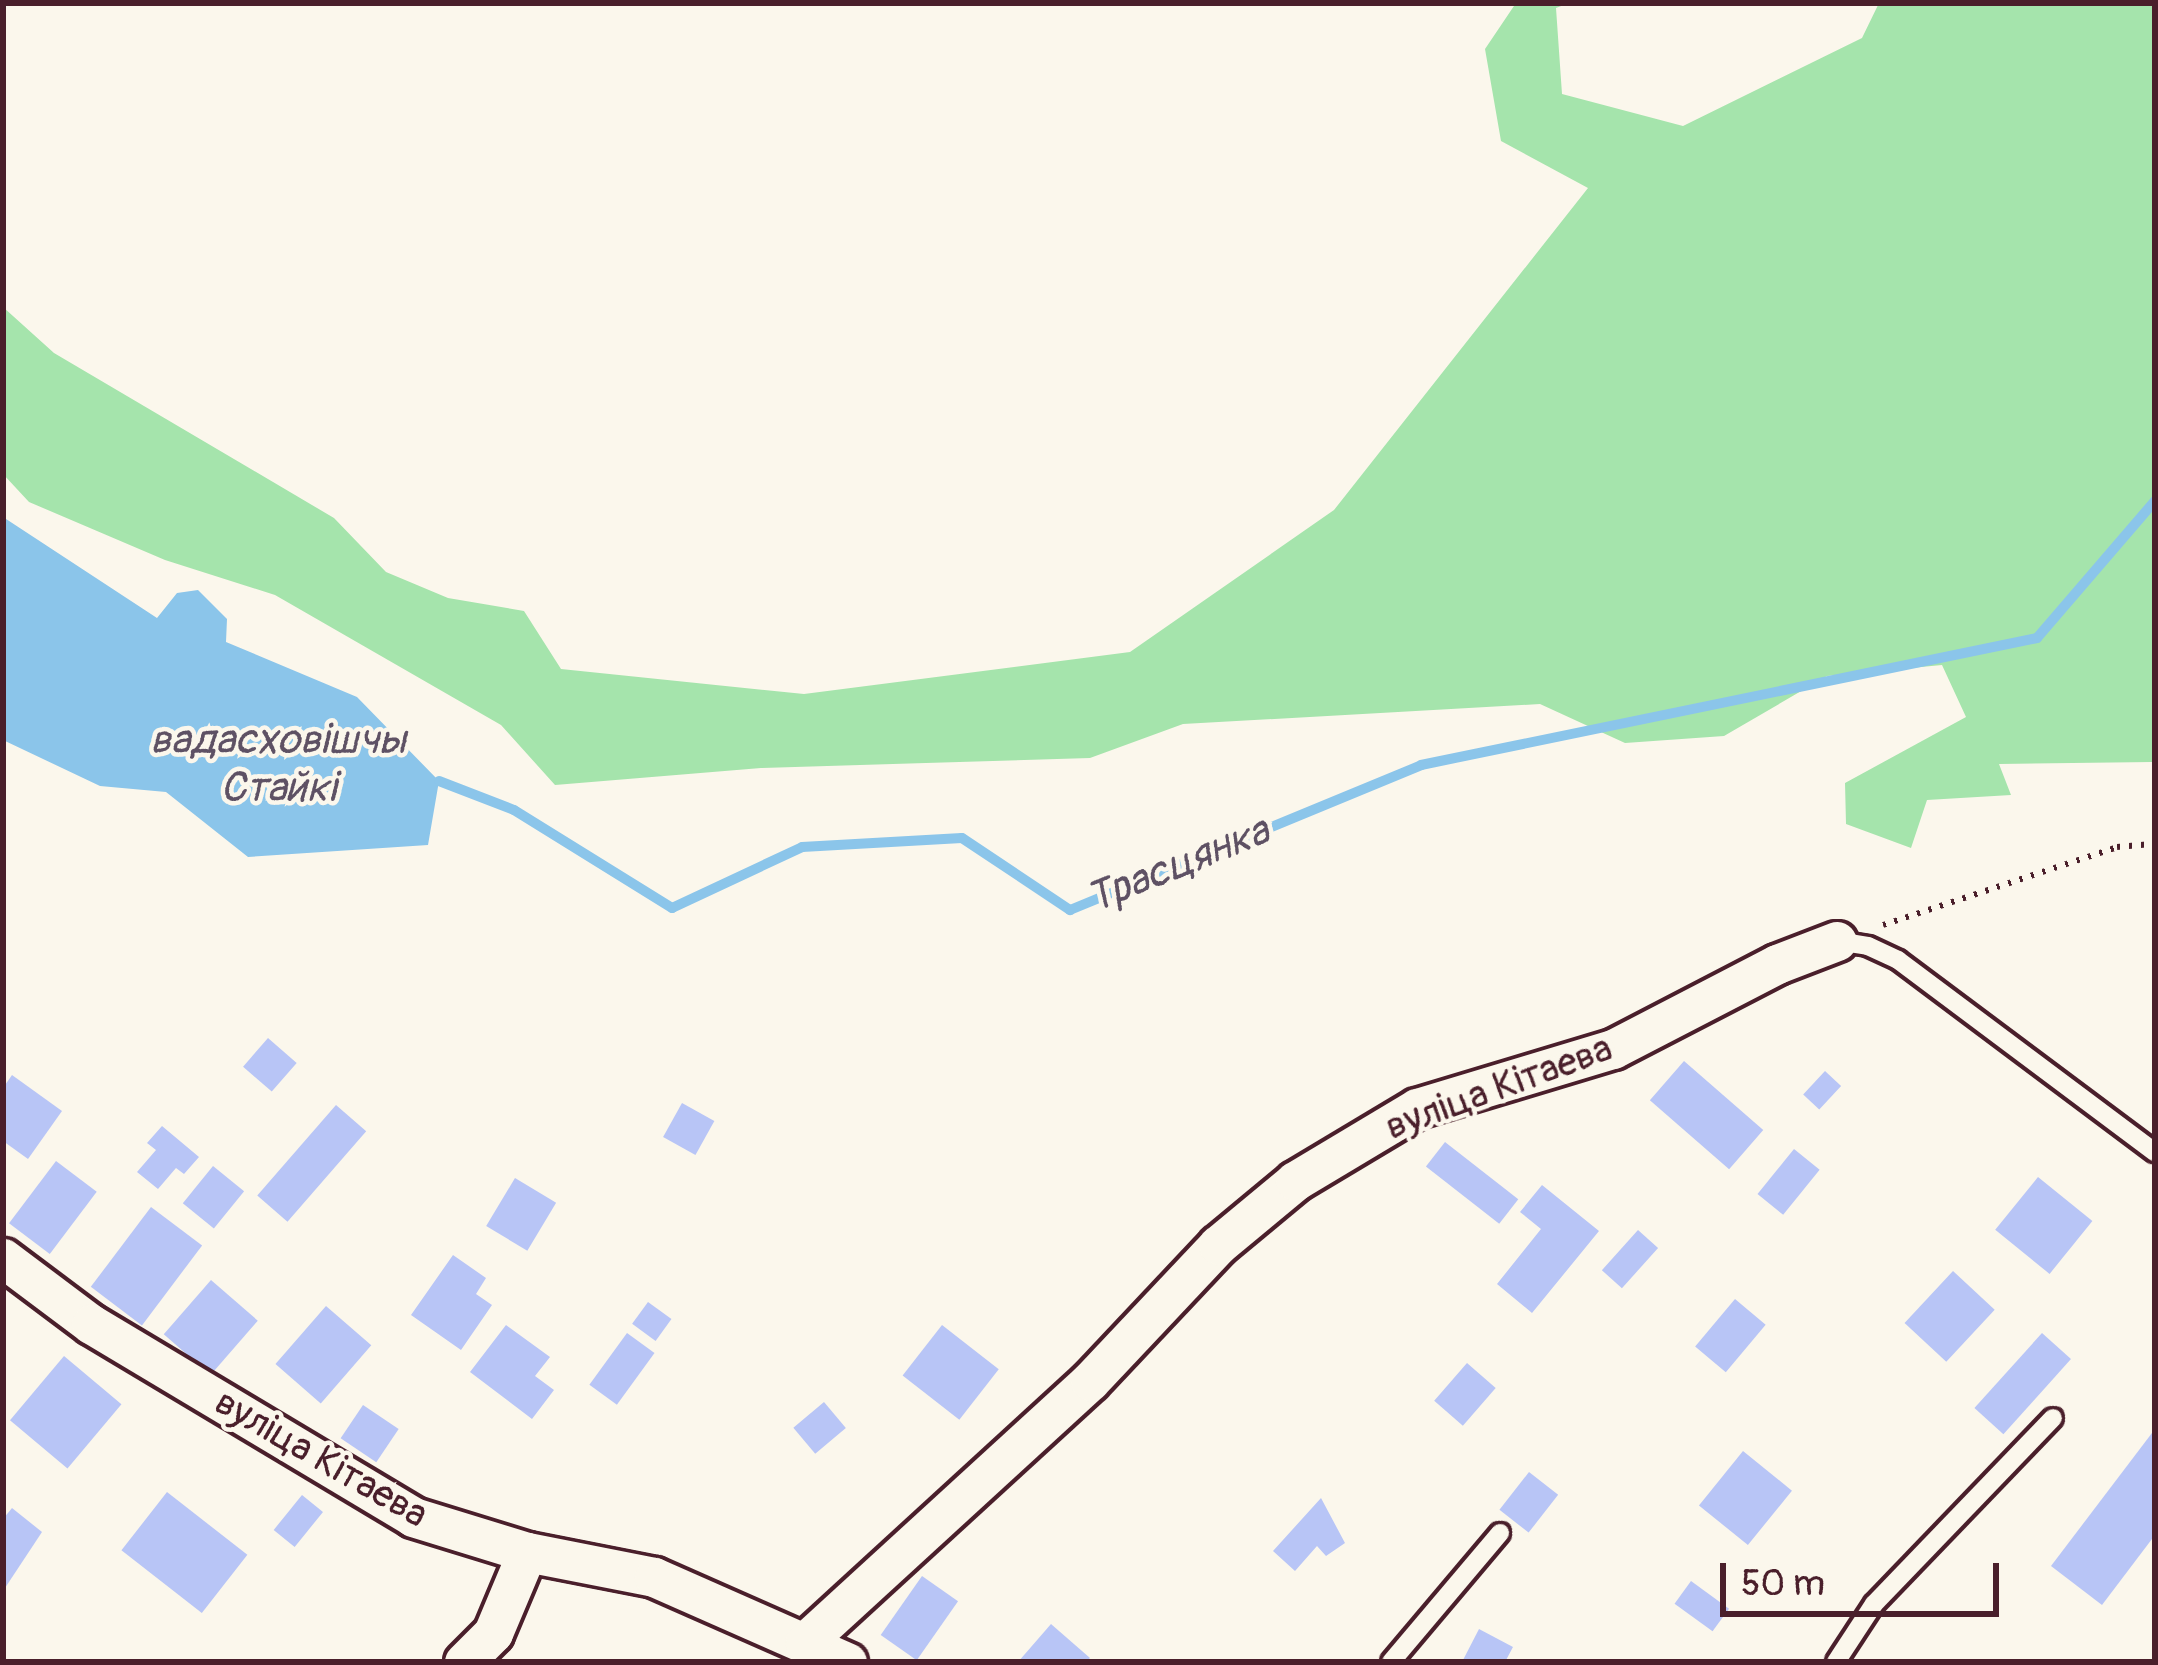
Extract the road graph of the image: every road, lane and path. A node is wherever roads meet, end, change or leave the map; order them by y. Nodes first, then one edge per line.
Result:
1 (2155, 844) edge
2 (1837, 941) junction
3 (2155, 1152) edge
4 (3, 1258) edge
5 (2053, 1418) dead end
6 (1500, 1533) dead end
7 (526, 1552) junction
8 (805, 1642) junction
9 (464, 1662) edge
10 (847, 1662) edge
11 (1391, 1662) edge
12 (1836, 1662) edge

1 - 2 path
2 - 3 lane
2 - 8 street, вуліца Кітаева
4 - 7 street, вуліца Кітаева
5 - 12 lane
6 - 11 lane
7 - 8 street, вуліца Кітаева
7 - 9 street
8 - 10 street, вуліца Кітаева

